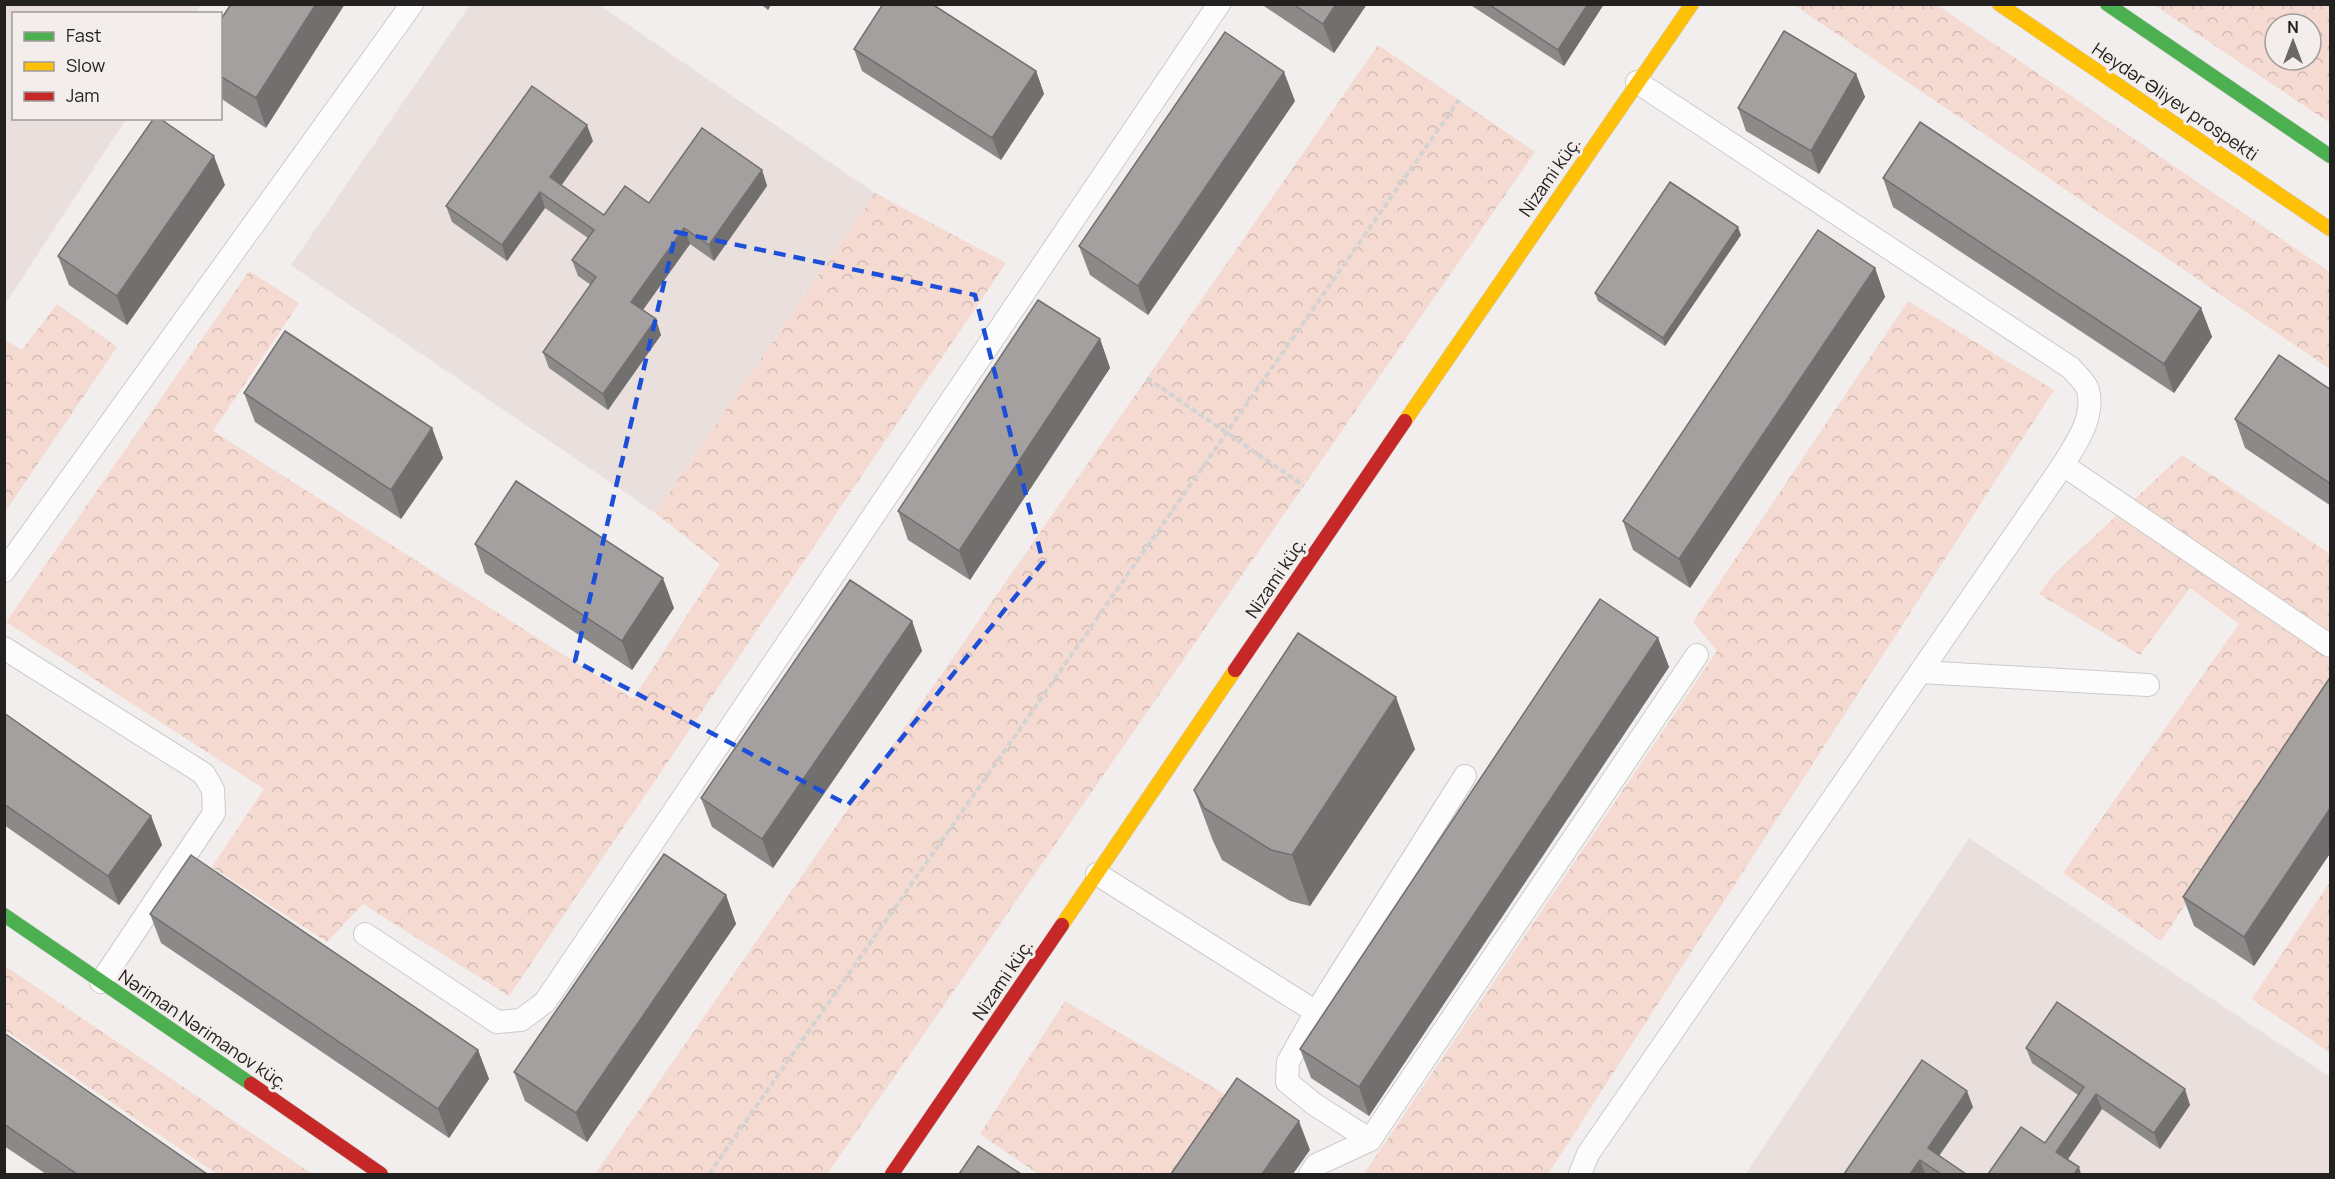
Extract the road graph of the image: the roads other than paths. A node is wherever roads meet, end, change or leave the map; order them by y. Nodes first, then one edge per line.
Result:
1 (412, 4) edge
2 (1219, 4) edge
3 (1692, 4) edge
4 (2000, 4) edge
5 (2107, 4) edge
6 (1637, 82) junction
7 (2331, 156) edge
8 (2331, 229) edge
9 (2063, 465) junction
10 (4, 571) edge
11 (2331, 646) edge
12 (4, 648) edge
13 (1697, 655) dead end
14 (1920, 672) junction
15 (2148, 685) dead end
16 (1465, 776) dead end
17 (1097, 874) junction
18 (4, 915) edge
19 (365, 934) dead end
20 (101, 982) junction
21 (1316, 1012) junction
22 (1370, 1140) junction
23 (381, 1174) edge
24 (892, 1174) edge
25 (1310, 1174) edge
26 (1580, 1174) edge

1 - 10 lane
2 - 19 lane
3 - 6 street, Nizami küç.
4 - 8 street, Heydər Əliyev prospekti
5 - 7 street
6 - 9 lane
6 - 17 street, Nizami küç.
9 - 11 lane
9 - 14 lane
12 - 20 lane
13 - 22 lane
14 - 15 lane
14 - 26 lane
16 - 21 lane
17 - 21 lane
17 - 24 street, Nizami küç.
18 - 20 street, Nəriman Nərimanov küç.
20 - 23 street, Nəriman Nərimanov küç.
21 - 22 lane
22 - 25 lane

